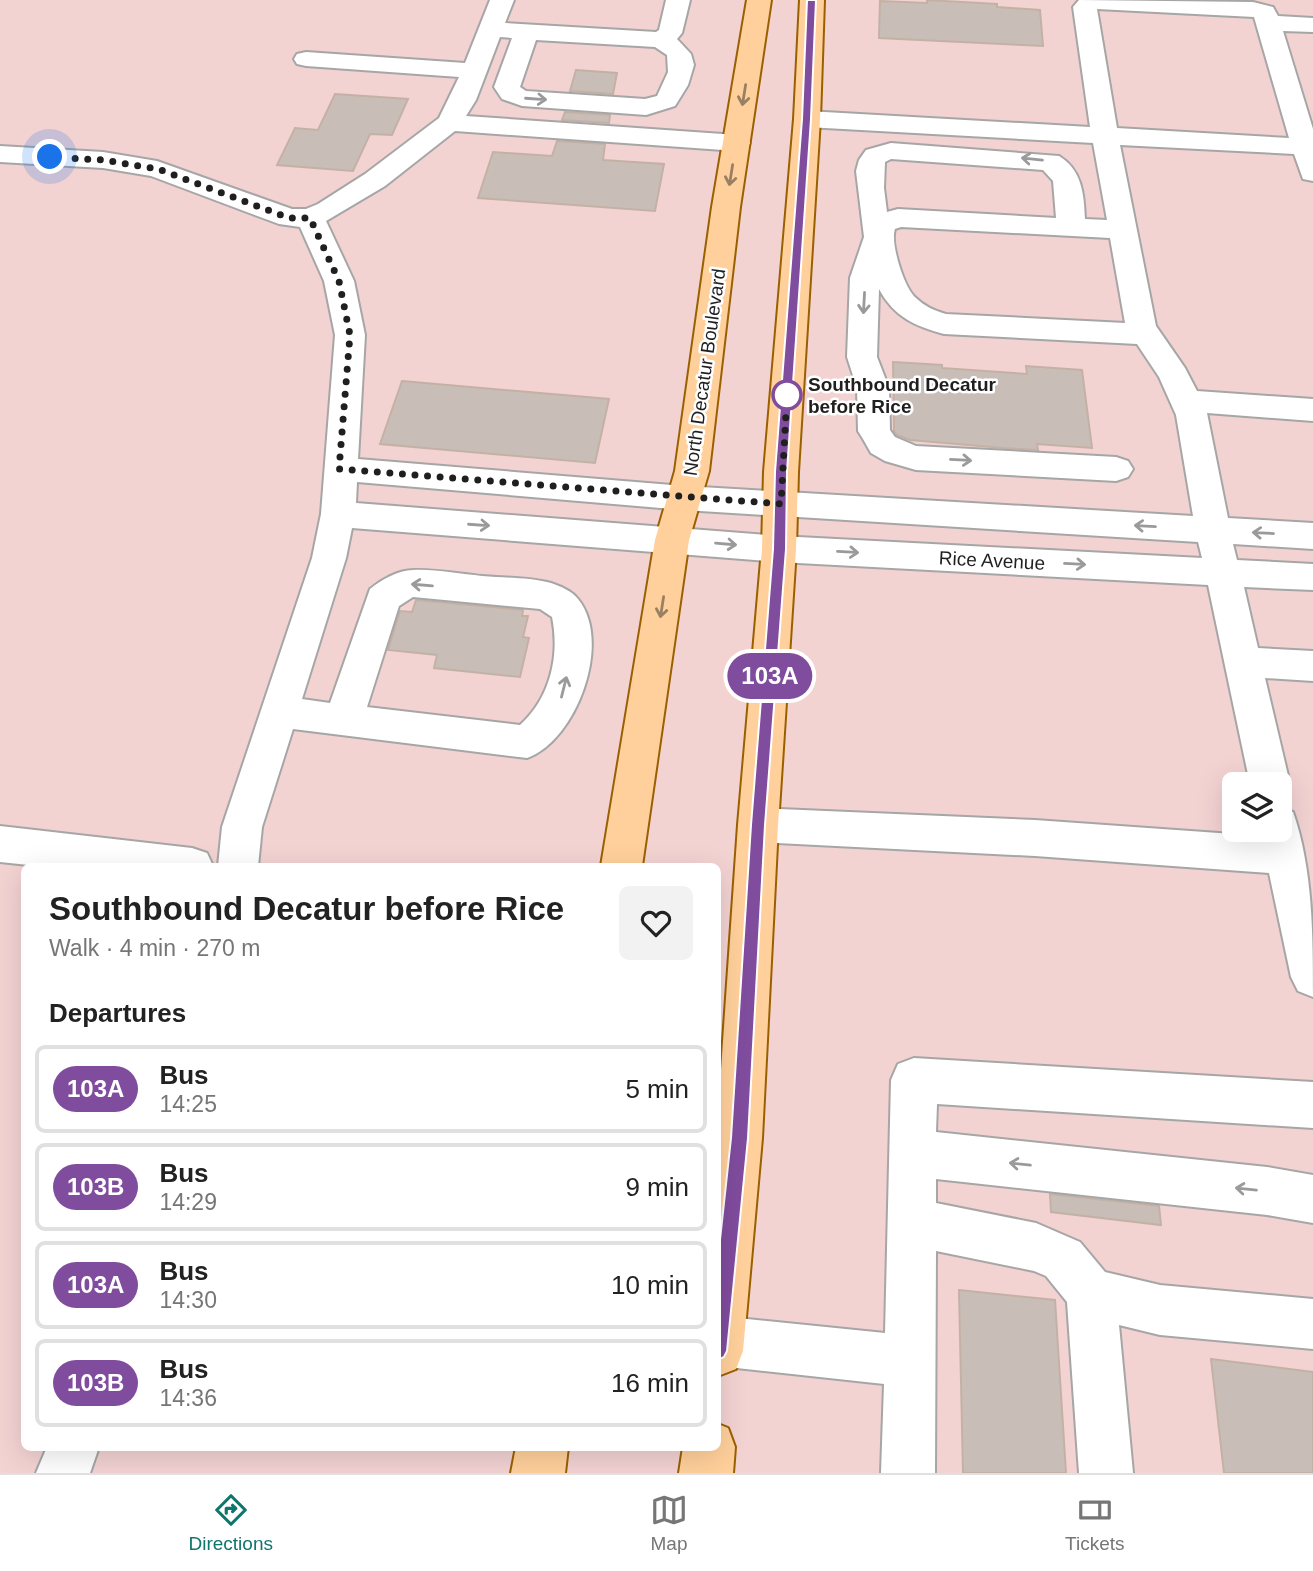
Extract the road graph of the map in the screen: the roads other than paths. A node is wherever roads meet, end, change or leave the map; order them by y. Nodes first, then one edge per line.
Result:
1 (502, 0) edge
2 (678, 0) edge
3 (759, 0) edge
4 (812, 0) edge
5 (1269, 23) junction
6 (1313, 25) edge
7 (491, 30) junction
8 (526, 32) junction
9 (661, 40) junction
10 (306, 59) dead end
11 (474, 72) junction
12 (807, 119) junction
13 (449, 123) junction
14 (1105, 136) junction
15 (737, 143) junction
16 (1305, 147) junction
17 (0, 154) edge
18 (1313, 173) edge
19 (310, 218) junction
20 (1072, 228) junction
21 (1124, 230) junction
22 (880, 237) junction
23 (1146, 334) junction
24 (1186, 401) junction
25 (1313, 410) edge
26 (339, 469) junction
27 (1116, 469) dead end
28 (684, 498) junction
29 (781, 504) junction
30 (338, 514) junction
31 (1213, 530) junction
32 (1313, 536) edge
33 (672, 540) junction
34 (779, 549) junction
35 (1222, 571) junction
36 (1313, 577) edge
37 (1243, 662) junction
38 (1313, 666) edge
39 (279, 712) junction
40 (344, 718) junction
41 (1267, 772) edge
42 (758, 825) junction
43 (1222, 840) edge
44 (1283, 842) edge
45 (0, 845) edge
46 (165, 863) edge
47 (238, 863) edge
48 (621, 863) edge
49 (1313, 977) edge
50 (1313, 1105) edge
51 (914, 1153) junction
52 (1313, 1199) edge
53 (912, 1222) junction
54 (1091, 1293) junction
55 (721, 1312) edge
56 (1313, 1324) edge
57 (721, 1341) edge
58 (910, 1362) junction
59 (72, 1451) edge
60 (541, 1451) edge
61 (709, 1451) edge
62 (64, 1473) edge
63 (538, 1473) edge
64 (706, 1473) edge
65 (908, 1473) edge
66 (1106, 1473) edge

1 - 7 street
2 - 9 street
3 -> 15 main road, North Decatur Boulevard
4 - 12 main road
5 - 6 street
5 - 14 street
5 - 16 street
7 - 8 street
7 - 11 street
8 - 9 street
8 -> 9 street
10 - 11 street
11 - 13 street
12 - 14 street
12 - 29 main road
13 - 15 street
13 - 19 street
14 - 16 street
14 - 21 street
15 -> 28 main road, North Decatur Boulevard
16 - 18 street
17 - 19 street
19 - 26 street
20 - 21 street
20 - 22 street
20 -> 22 street
21 - 23 street
22 - 23 street
22 -> 27 street
23 - 24 street
24 - 25 street
24 - 31 street
26 - 28 street
26 - 30 street
28 - 29 street
28 - 33 main road, North Decatur Boulevard
31 -> 29 street
29 - 34 main road
30 -> 33 street, Rice Avenue
30 - 39 street
32 -> 31 street
31 - 35 street
33 -> 34 street, Rice Avenue
33 -> 48 main road, North Decatur Boulevard
34 -> 35 street, Rice Avenue
34 - 42 main road
35 - 36 street, Rice Avenue
35 - 37 street
37 - 38 street
37 - 41 street
39 - 40 street
39 - 47 street
40 -> 40 street
42 - 43 street
42 - 55 main road
44 - 49 street
45 - 46 street
50 - 51 street
52 -> 51 street
51 - 53 street
53 - 54 street
53 - 58 street
54 - 56 street
54 - 66 street
57 - 58 street
58 - 65 street
59 - 62 street
60 - 63 main road
61 - 64 main road

